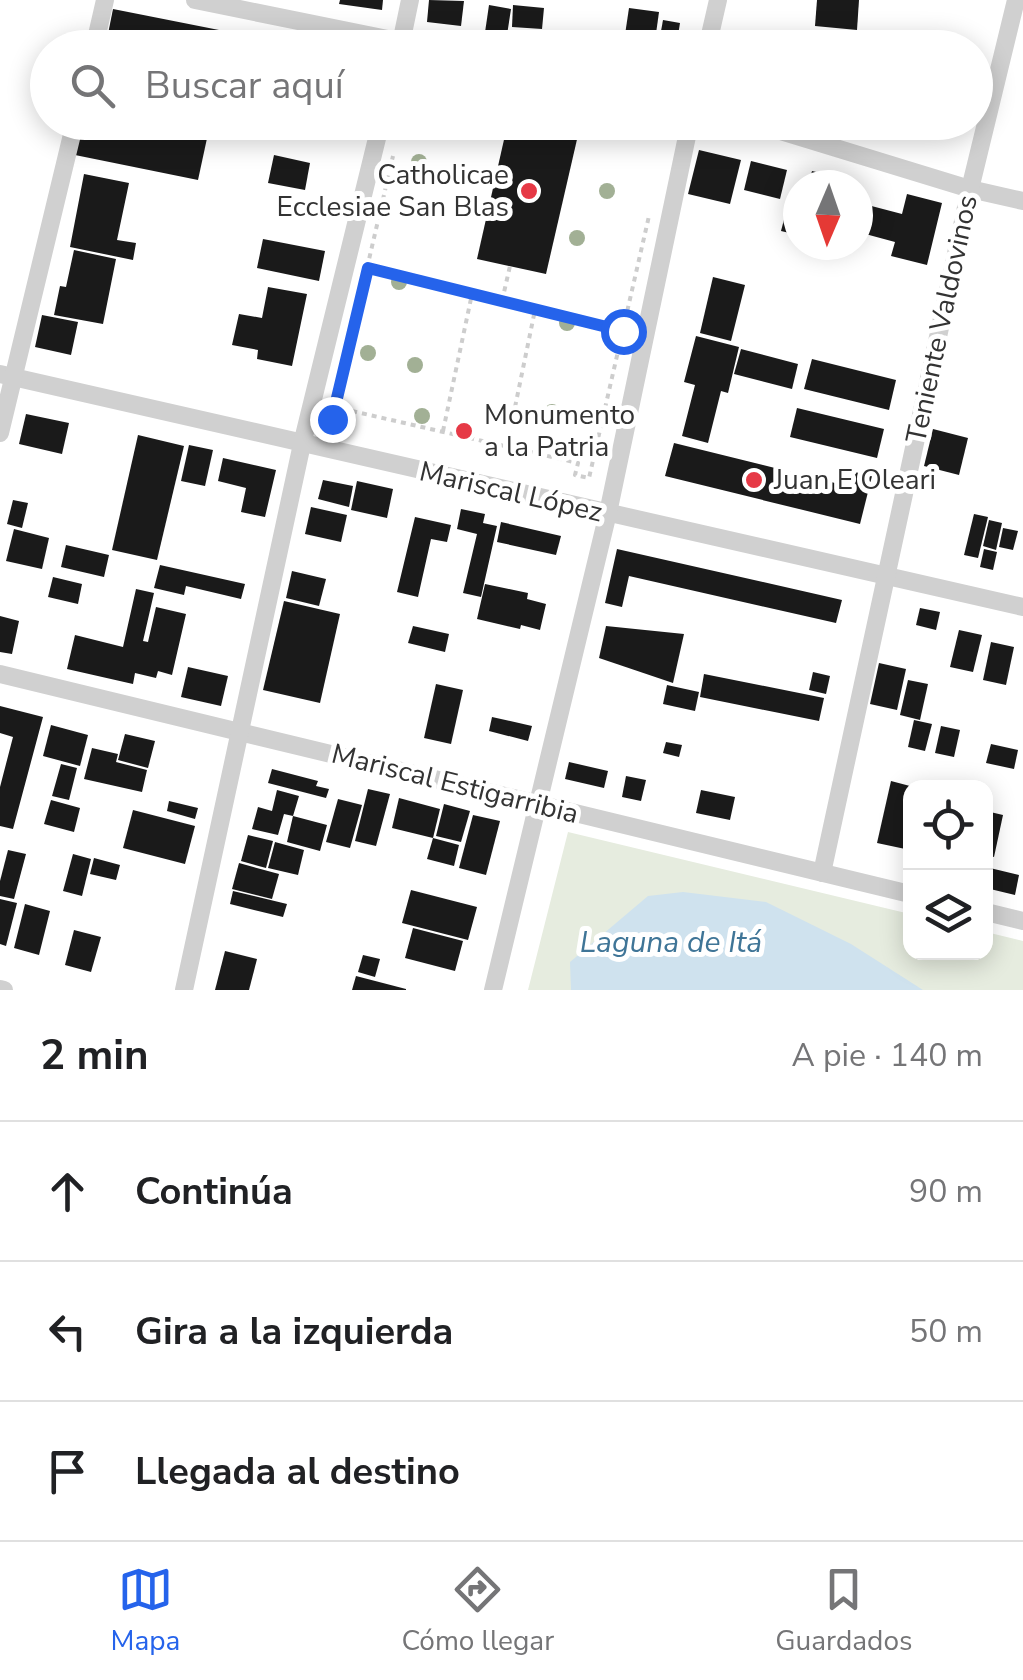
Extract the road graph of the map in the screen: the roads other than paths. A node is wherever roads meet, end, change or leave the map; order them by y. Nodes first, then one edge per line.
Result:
1 (105, 0) edge
2 (196, 0) edge
3 (410, 0) edge
4 (718, 0) edge
5 (1016, 0) edge
6 (98, 30) edge
7 (335, 30) edge
8 (403, 30) edge
9 (711, 30) edge
10 (993, 94) edge
11 (70, 140) edge
12 (377, 140) edge
13 (686, 140) edge
14 (810, 140) edge
15 (982, 140) edge
16 (970, 189) junction
17 (1023, 201) edge
18 (6, 376) edge
19 (0, 433) edge
20 (302, 444) junction
21 (608, 513) junction
22 (886, 577) junction
23 (1023, 608) edge
24 (0, 674) edge
25 (240, 733) junction
26 (538, 804) junction
27 (822, 873) junction
28 (903, 892) edge
29 (993, 914) edge
30 (1023, 921) edge
31 (184, 990) edge
32 (493, 990) edge

1 - 6 street
2 - 7 street
3 - 8 street
4 - 9 street
5 - 10 street, Teniente Valdovinos
11 - 18 street
12 - 20 street
13 - 21 street
14 - 16 street
15 - 16 street, Teniente Valdovinos
16 - 17 street
16 - 22 street, Teniente Valdovinos
18 - 19 street
18 - 20 street, Mariscal López
20 - 21 street, Mariscal López
20 - 25 street
21 - 22 street, Mariscal López
21 - 26 street
22 - 23 street, Mariscal López
22 - 27 street, Teniente Valdovinos
24 - 25 street, Mariscal Estigarribia
25 - 26 street, Mariscal Estigarribia
25 - 31 street
26 - 27 street, Mariscal Estigarribia
26 - 32 street
27 - 28 street, Mariscal Estigarribia
29 - 30 street

